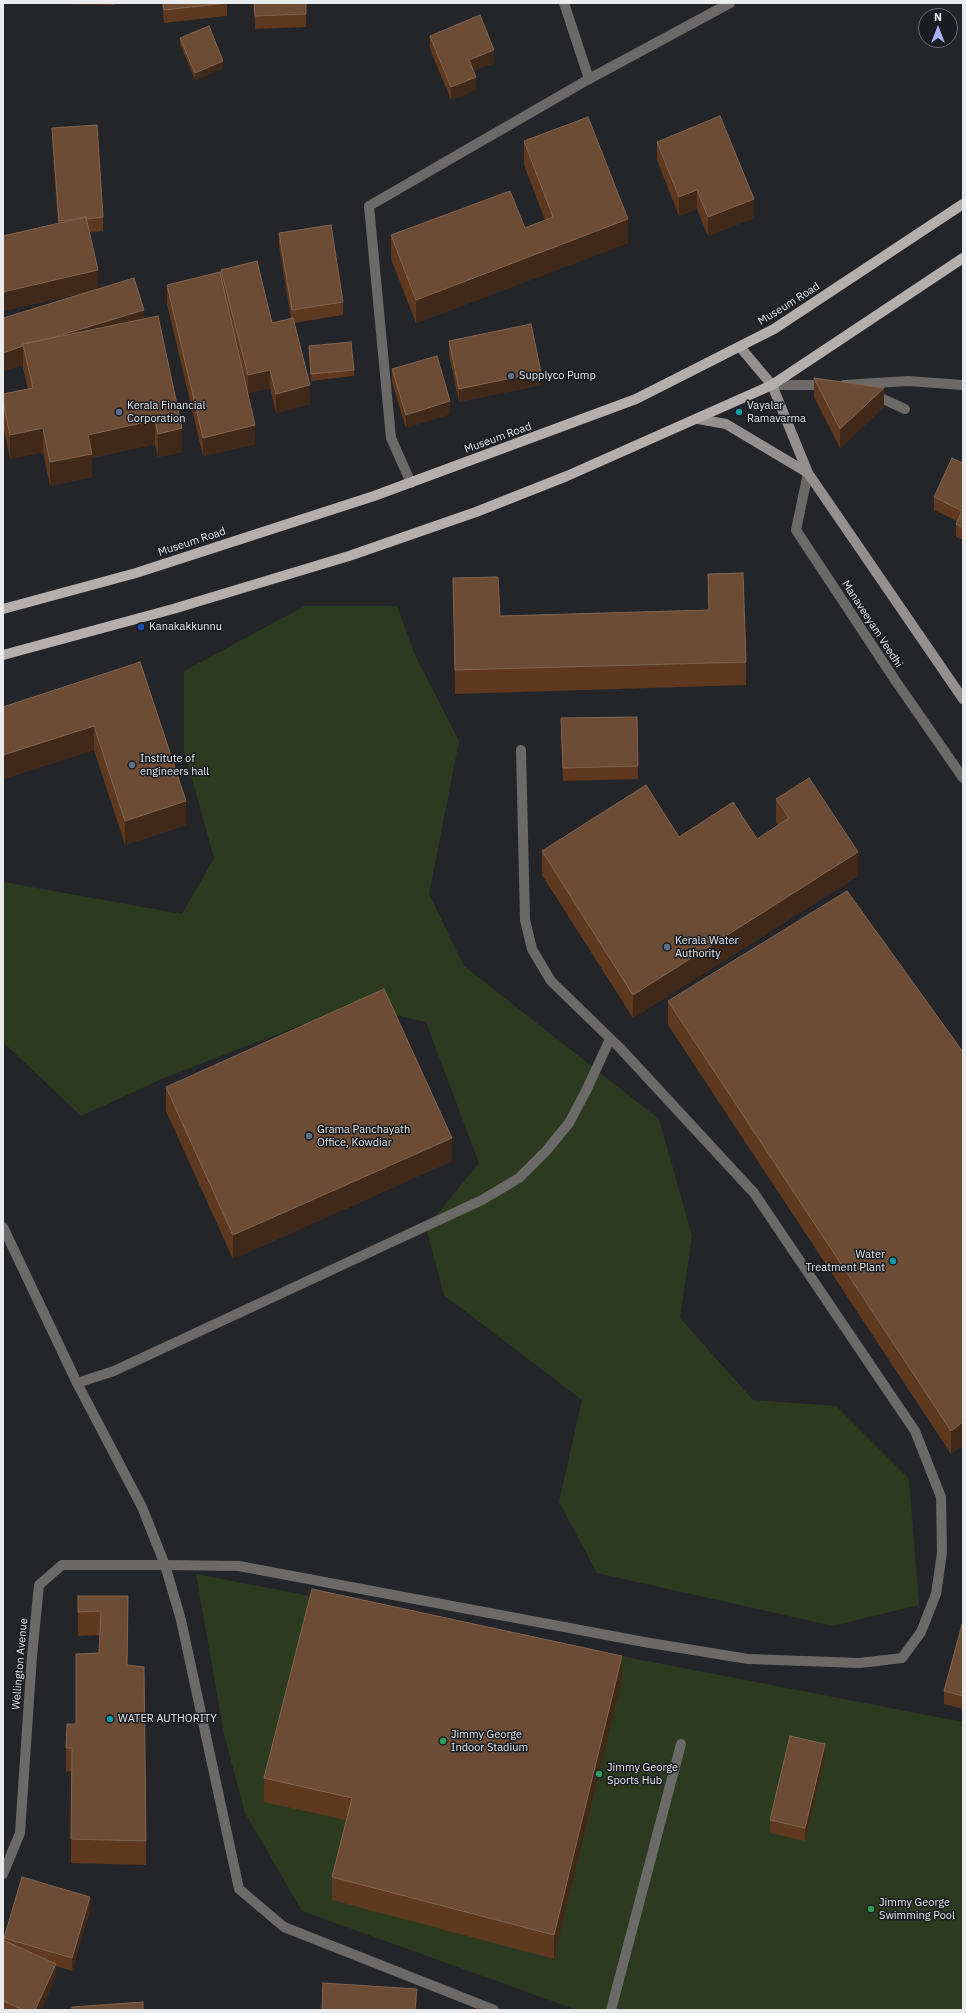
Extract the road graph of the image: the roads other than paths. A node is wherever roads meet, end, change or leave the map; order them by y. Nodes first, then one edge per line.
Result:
1 (564, 3) edge
2 (730, 3) edge
3 (590, 79) junction
4 (963, 204) edge
5 (963, 258) edge
6 (740, 347) junction
7 (772, 385) junction
8 (852, 385) junction
9 (963, 386) edge
10 (905, 409) dead end
11 (698, 419) junction
12 (808, 473) junction
13 (411, 483) junction
14 (3, 609) edge
15 (3, 655) edge
16 (963, 699) edge
17 (521, 750) dead end
18 (963, 778) edge
19 (610, 1039) junction
20 (3, 1227) edge
21 (77, 1383) junction
22 (165, 1565) junction
23 (681, 1744) dead end
24 (3, 1874) edge
25 (494, 2010) edge
26 (611, 2010) edge

1 - 3 street
2 - 3 street
3 - 13 street
4 - 6 main road, Museum Road
5 - 7 main road
6 - 7 main road
6 - 13 main road, Museum Road
7 - 8 street
7 - 11 main road
7 - 12 main road
8 - 9 street
8 - 10 street
11 - 12 main road
11 - 15 main road
12 - 16 main road
12 - 18 street, Manaveeyam Veedhi
13 - 14 main road, Museum Road
17 - 19 street, Wellington Avenue
19 - 21 street
19 - 22 street, Wellington Avenue
20 - 21 street
21 - 22 street
22 - 24 street, Wellington Avenue
22 - 25 street
23 - 26 street

